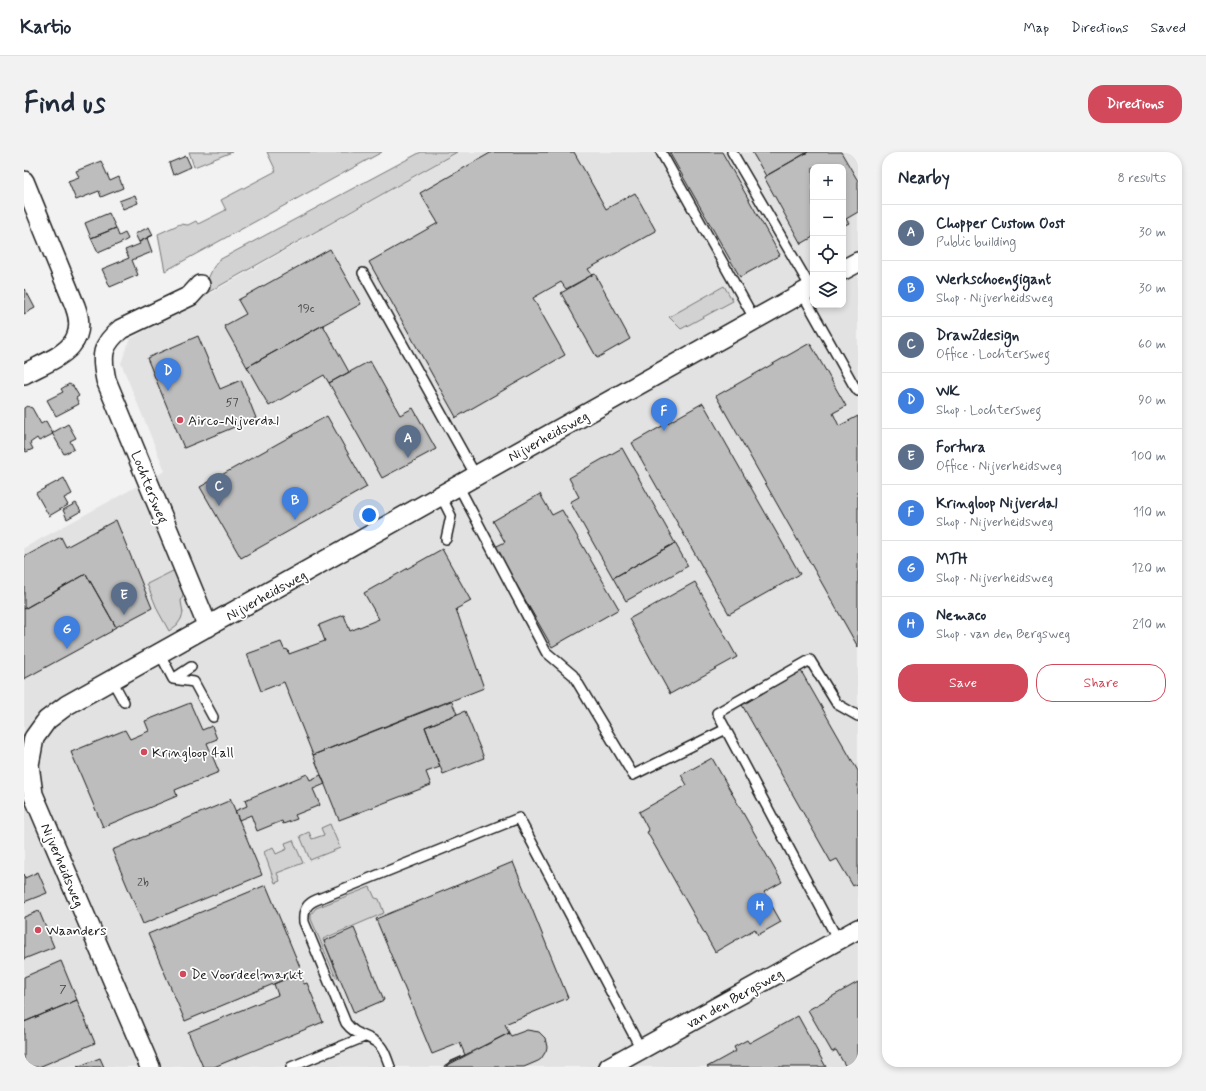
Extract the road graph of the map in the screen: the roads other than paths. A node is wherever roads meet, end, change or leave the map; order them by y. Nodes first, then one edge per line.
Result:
1 (661, 152) edge
2 (732, 152) edge
3 (24, 181) edge
4 (858, 262) edge
5 (846, 268) edge
6 (363, 273) dead end
7 (200, 286) dead end
8 (809, 290) edge
9 (755, 320) junction
10 (78, 334) junction
11 (106, 344) junction
12 (24, 374) edge
13 (858, 391) edge
14 (476, 476) junction
15 (459, 487) junction
16 (442, 496) junction
17 (446, 539) dead end
18 (208, 627) junction
19 (160, 654) junction
20 (191, 666) dead end
21 (173, 679) junction
22 (112, 680) junction
23 (124, 702) dead end
24 (858, 716) edge
25 (213, 717) dead end
26 (726, 729) junction
27 (858, 929) edge
28 (838, 940) junction
29 (364, 1037) junction
30 (641, 1049) junction
31 (620, 1065) edge
32 (150, 1067) edge
33 (291, 1067) edge
34 (390, 1067) edge

1 - 9 lane
2 - 8 lane
3 - 10 street
4 - 5 street
6 - 14 lane
7 - 11 street
8 - 9 street, Nijverheidsweg
8 - 13 lane
9 - 14 street, Nijverheidsweg
10 - 11 street
10 - 12 street
11 - 18 street, Lochtersweg
14 - 15 street, Nijverheidsweg
15 - 16 street, Nijverheidsweg
15 - 26 lane
16 - 17 lane
16 - 18 street, Nijverheidsweg
18 - 19 street, Nijverheidsweg
19 - 21 lane
19 - 22 street, Nijverheidsweg
20 - 21 lane
21 - 25 lane
22 - 23 lane
22 - 32 street, Nijverheidsweg
24 - 26 lane
26 - 28 lane
27 - 28 street, van den Bergsweg
28 - 30 street, van den Bergsweg
29 - 30 lane
29 - 33 lane
29 - 34 lane
30 - 31 street, van den Bergsweg

